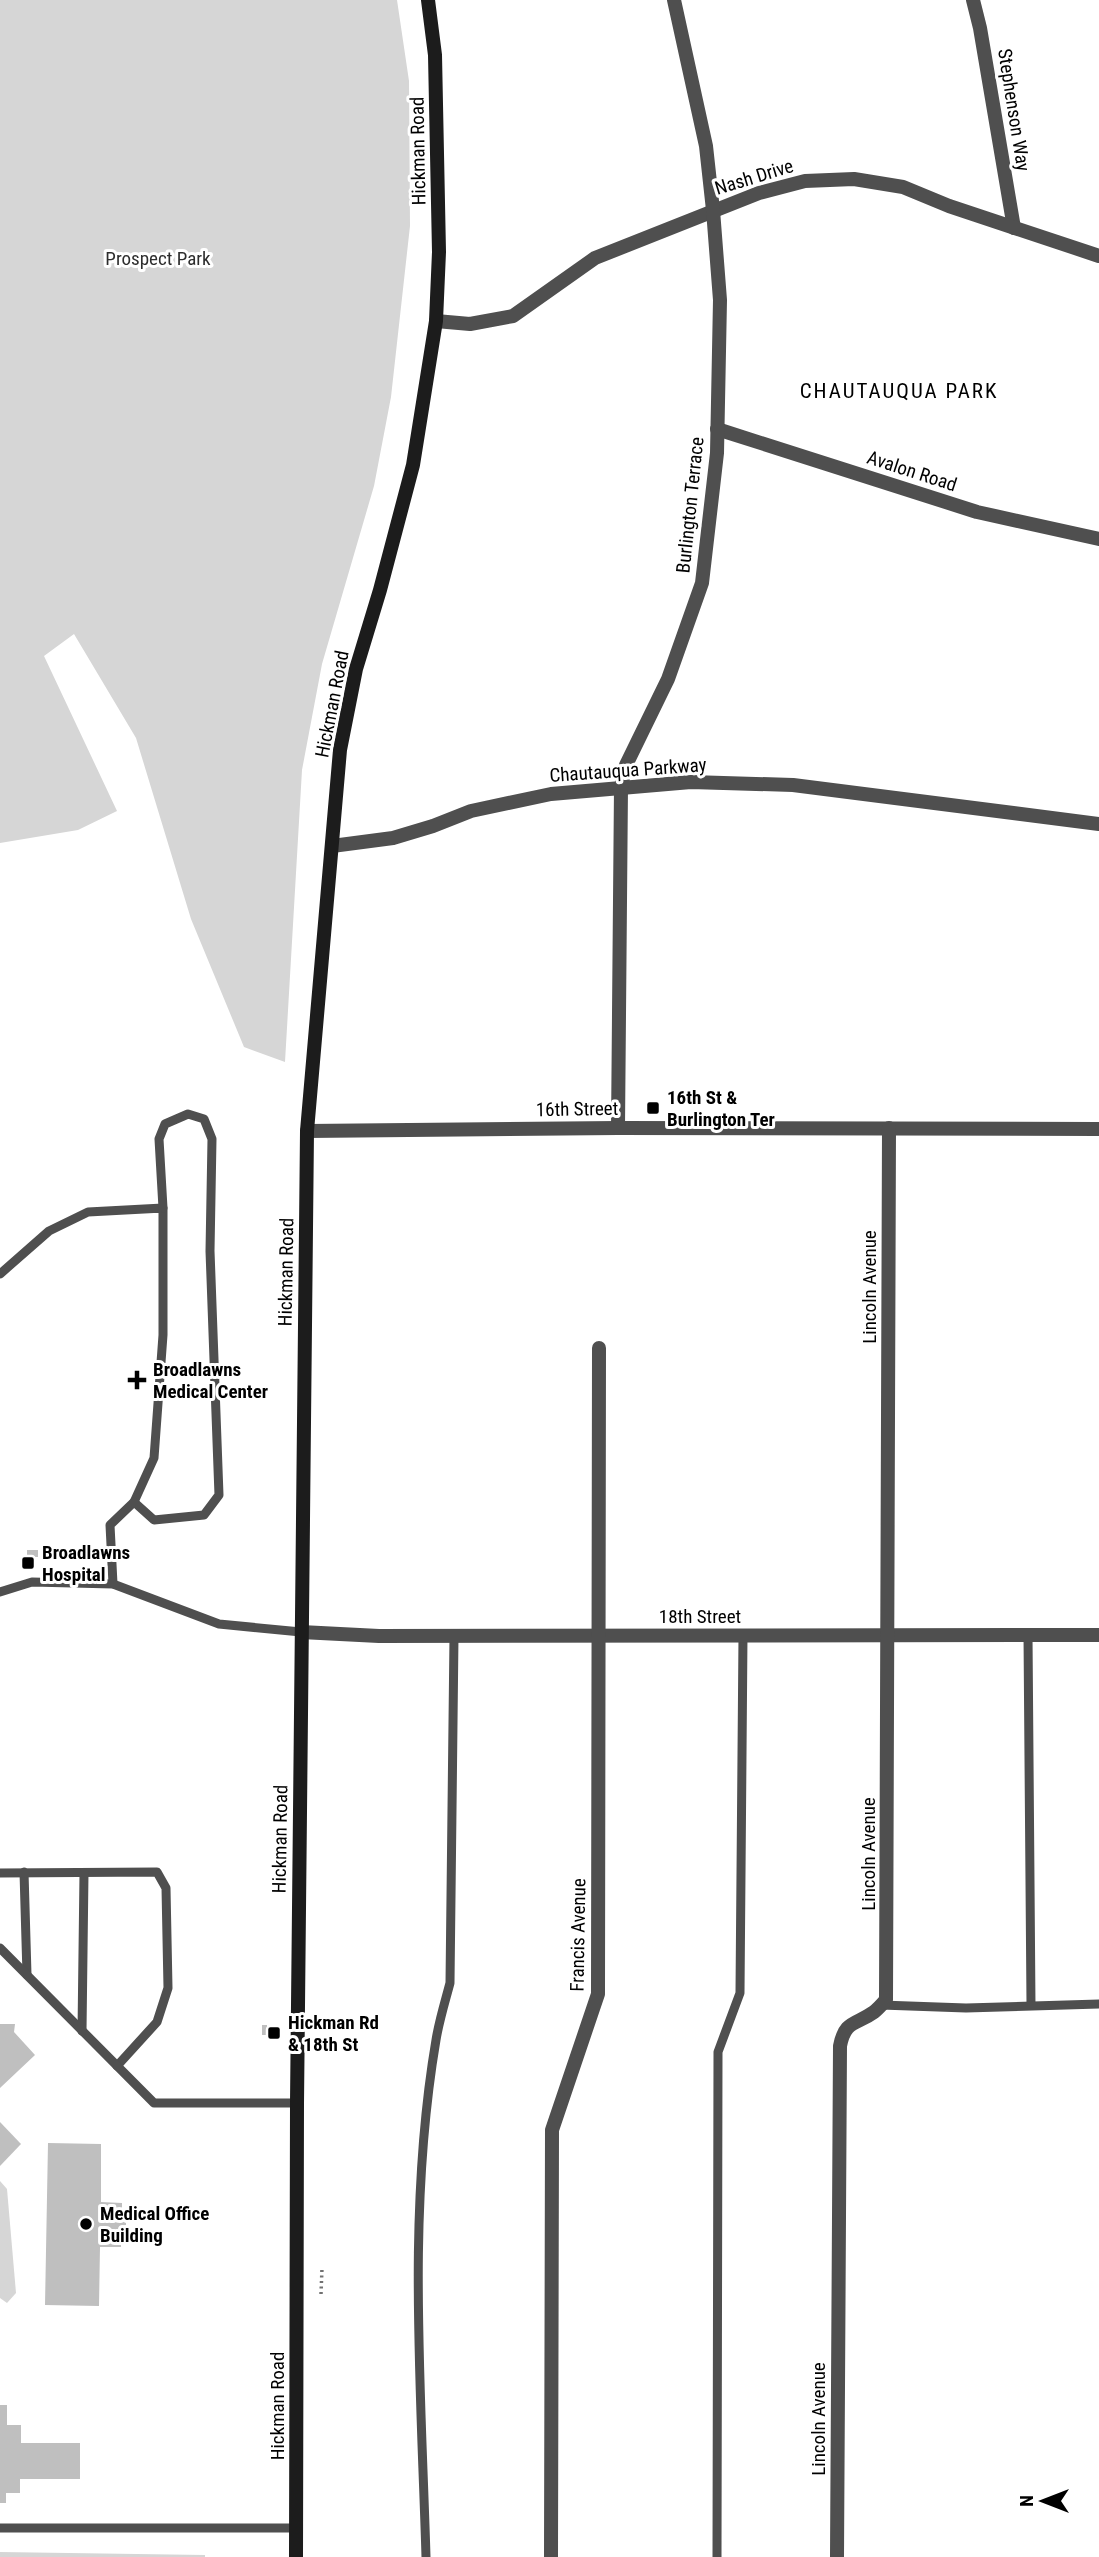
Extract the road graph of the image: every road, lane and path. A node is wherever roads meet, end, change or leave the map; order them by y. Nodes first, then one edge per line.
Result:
1 (428, 0) edge
2 (674, 0) edge
3 (973, 0) edge
4 (713, 210) junction
5 (1014, 228) junction
6 (1099, 256) edge
7 (436, 321) junction
8 (717, 429) junction
9 (1099, 539) edge
10 (621, 787) junction
11 (1099, 824) edge
12 (332, 846) junction
13 (618, 1128) junction
14 (889, 1128) junction
15 (1099, 1129) edge
16 (307, 1131) junction
17 (163, 1208) junction
18 (0, 1274) edge
19 (599, 1348) dead end
20 (134, 1502) junction
21 (113, 1584) junction
22 (0, 1592) edge
23 (301, 1632) junction
24 (599, 1635) junction
25 (743, 1635) junction
26 (888, 1635) junction
27 (1028, 1635) junction
28 (1099, 1635) edge
29 (454, 1636) junction
30 (24, 1872) junction
31 (84, 1873) junction
32 (0, 1874) edge
33 (0, 1948) edge
34 (13, 1961) junction
35 (0, 1963) edge
36 (27, 1975) junction
37 (1099, 2004) edge
38 (881, 2005) junction
39 (1031, 2005) junction
40 (82, 2031) junction
41 (117, 2066) junction
42 (297, 2103) junction
43 (322, 2268) dead end
44 (321, 2294) dead end
45 (0, 2528) edge
46 (296, 2528) junction
47 (296, 2557) edge
48 (426, 2557) edge
49 (551, 2557) edge
50 (717, 2557) edge
51 (837, 2557) edge

1 - 7 main road, Hickman Road
2 - 4 street, Burlington Terrace
3 - 5 street, Stephenson Way
4 - 5 street, Nash Drive
4 - 7 street, Nash Drive
4 - 8 street, Burlington Terrace
5 - 6 street, Nash Drive
7 - 12 main road, Hickman Road
8 - 9 street, Avalon Road
8 - 10 street, Burlington Terrace
10 - 11 street, Chautauqua Parkway
10 - 12 street, Chautauqua Parkway
10 - 13 street, Burlington Terrace
12 - 16 main road, Hickman Road
13 - 14 street, 16th Street
13 - 16 street, 16th Street
14 - 15 street, 16th Street
14 - 26 street, Lincoln Avenue
16 - 23 main road, Hickman Road
17 - 18 lane
17 - 20 lane
17 - 20 lane
19 - 24 street, Francis Avenue
20 - 21 lane
21 - 22 lane
21 - 23 lane
23 - 29 street, 18th Street
23 - 42 main road, Hickman Road
24 - 25 street, 18th Street
24 - 29 street, 18th Street
24 - 49 street, Francis Avenue
25 - 26 street, 18th Street
25 - 50 lane
26 - 27 street, 18th Street
26 - 38 street, Lincoln Avenue
27 - 28 street, 18th Street
27 - 39 lane
29 - 48 lane
30 - 31 lane
30 - 32 lane
30 - 36 lane
31 - 40 lane
31 - 41 lane
33 - 34 lane
34 - 35 lane
34 - 36 lane
36 - 40 lane
37 - 39 lane
38 - 39 lane
38 - 51 street, Lincoln Avenue
40 - 41 lane
41 - 42 lane
42 - 46 main road, Hickman Road
43 - 44 path
45 - 46 lane
46 - 47 main road, Hickman Road

